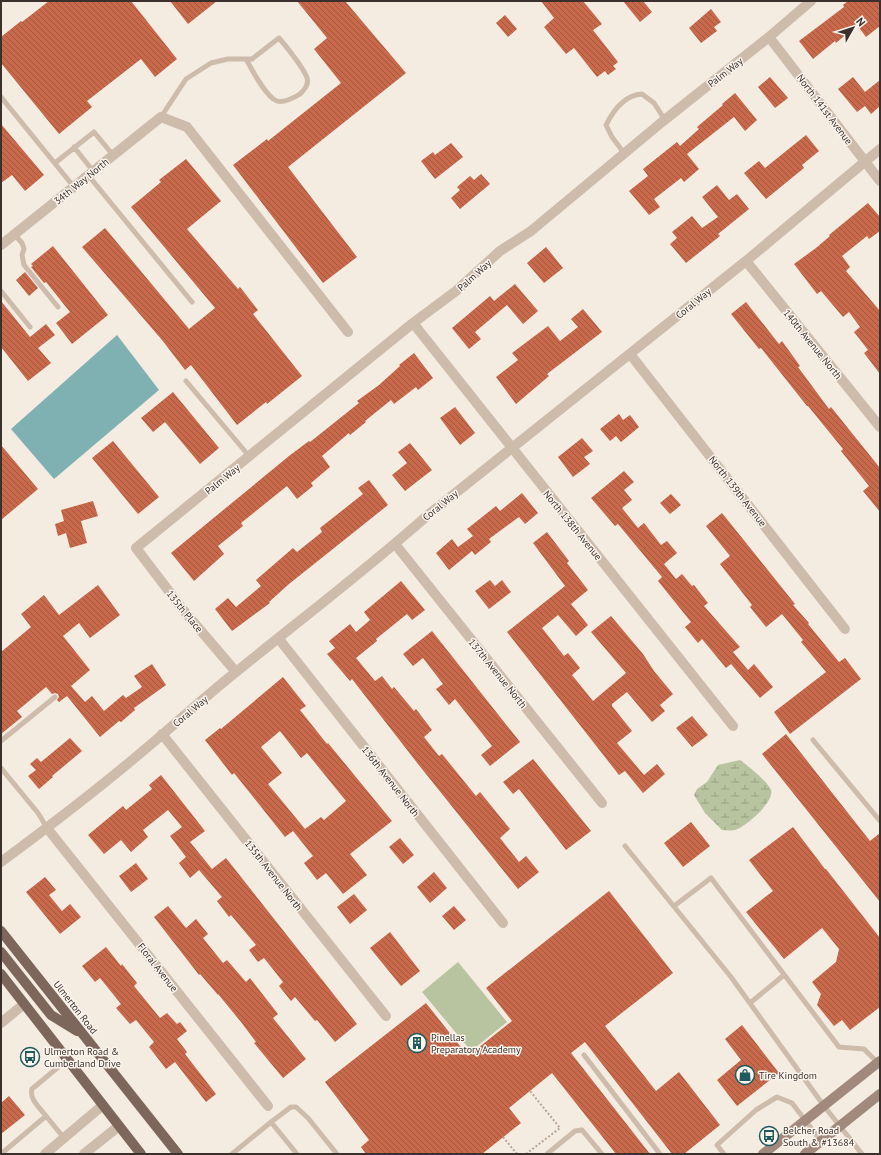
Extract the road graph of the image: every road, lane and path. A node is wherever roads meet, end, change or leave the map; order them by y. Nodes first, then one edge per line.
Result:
1 (811, 1) edge
2 (769, 37) junction
3 (246, 59) junction
4 (1, 97) edge
5 (161, 116) junction
6 (665, 120) junction
7 (74, 147) junction
8 (880, 149) edge
9 (624, 154) junction
10 (113, 155) junction
11 (865, 161) junction
12 (55, 163) junction
13 (91, 173) junction
14 (880, 181) edge
15 (74, 187) junction
16 (14, 234) junction
17 (1, 245) edge
18 (746, 260) junction
19 (1, 292) edge
20 (192, 302) dead end
21 (58, 306) dead end
22 (413, 323) junction
23 (30, 327) dead end
24 (348, 332) dead end
25 (630, 354) junction
26 (186, 381) dead end
27 (880, 427) edge
28 (512, 448) junction
29 (249, 456) junction
30 (395, 544) junction
31 (136, 548) joint
32 (845, 629) dead end
33 (279, 639) junction
34 (236, 672) junction
35 (55, 697) dead end
36 (733, 726) dead end
37 (162, 734) junction
38 (813, 740) dead end
39 (1, 741) edge
40 (1, 768) edge
41 (602, 803) dead end
42 (880, 821) edge
43 (47, 828) junction
44 (625, 846) dead end
45 (1, 862) edge
46 (674, 906) junction
47 (503, 923) dead end
48 (1, 931) edge
49 (1, 952) edge
50 (1, 974) edge
51 (784, 975) junction
52 (750, 1003) junction
53 (24, 1004) junction
54 (386, 1016) dead end
55 (1, 1024) edge
56 (84, 1036) junction
57 (584, 1055) dead end
58 (68, 1059) junction
59 (879, 1062) edge
60 (530, 1091) dead end
61 (880, 1094) edge
62 (103, 1105) junction
63 (268, 1106) dead end
64 (824, 1106) junction
65 (46, 1116) junction
66 (805, 1121) junction
67 (271, 1122) junction
68 (119, 1126) junction
69 (840, 1126) junction
70 (503, 1137) dead end
71 (64, 1138) junction
72 (822, 1141) junction
73 (234, 1153) edge
74 (1, 1154) edge
75 (45, 1154) edge
76 (84, 1154) edge
77 (141, 1154) edge
78 (178, 1154) edge
79 (297, 1154) edge
80 (337, 1154) edge
81 (517, 1154) edge
82 (526, 1154) edge
83 (547, 1154) edge
84 (602, 1154) edge
85 (660, 1154) edge
86 (724, 1154) edge
87 (763, 1154) edge
88 (805, 1154) edge
89 (862, 1154) edge

1 - 2 street, Palm Way
2 - 6 street, Palm Way
2 - 11 street, North 141st Avenue
3 - 3 lane
3 - 5 lane
4 - 12 lane
5 - 10 street, 34th Way North
5 - 24 street
6 - 9 street, Palm Way
6 - 9 lane
7 - 10 lane
7 - 12 lane
7 - 13 lane
8 - 11 street, Coral Way
9 - 22 street, Palm Way
10 - 13 street, 34th Way North
11 - 14 street, North 141st Avenue
11 - 18 street, Coral Way
12 - 15 lane
13 - 15 street, 34th Way North
13 - 20 lane
15 - 16 street, 34th Way North
16 - 17 street, 34th Way North
16 - 21 lane
18 - 25 street, Coral Way
18 - 27 street, 140th Avenue North
19 - 23 lane
22 - 28 street, North 138th Avenue
22 - 29 street, Palm Way
25 - 28 street, Coral Way
25 - 32 street, North 139th Avenue
26 - 29 lane
28 - 30 street, Coral Way
28 - 36 street, North 138th Avenue
29 - 31 street, Palm Way
30 - 33 street, Coral Way
30 - 41 street, 137th Avenue North
31 - 34 street, 135th Place
33 - 34 street, Coral Way
33 - 47 street, 136th Avenue North
34 - 37 street, Coral Way
35 - 39 lane
37 - 43 street, Coral Way
37 - 54 street, 135th Avenue North
38 - 42 lane
40 - 43 lane
43 - 45 street, Coral Way
43 - 63 street, Floral Avenue
44 - 46 lane
46 - 51 lane
46 - 52 lane
48 - 56 main road, Ulmerton Road
49 - 56 main road
50 - 53 main road
51 - 52 lane
51 - 59 lane
52 - 64 lane
53 - 55 street
53 - 58 main road
56 - 78 main road, Ulmerton Road
57 - 85 lane
58 - 62 main road
58 - 65 lane
59 - 64 main road
60 - 82 path
61 - 69 main road
62 - 68 main road
62 - 71 street
64 - 66 main road
64 - 69 lane
65 - 71 lane
65 - 74 lane
66 - 72 lane
66 - 86 lane
66 - 87 main road
67 - 73 lane
67 - 79 lane
67 - 80 lane
68 - 76 street
68 - 77 main road
69 - 72 main road
69 - 89 lane
70 - 81 path
71 - 75 street
72 - 88 main road
83 - 84 lane

